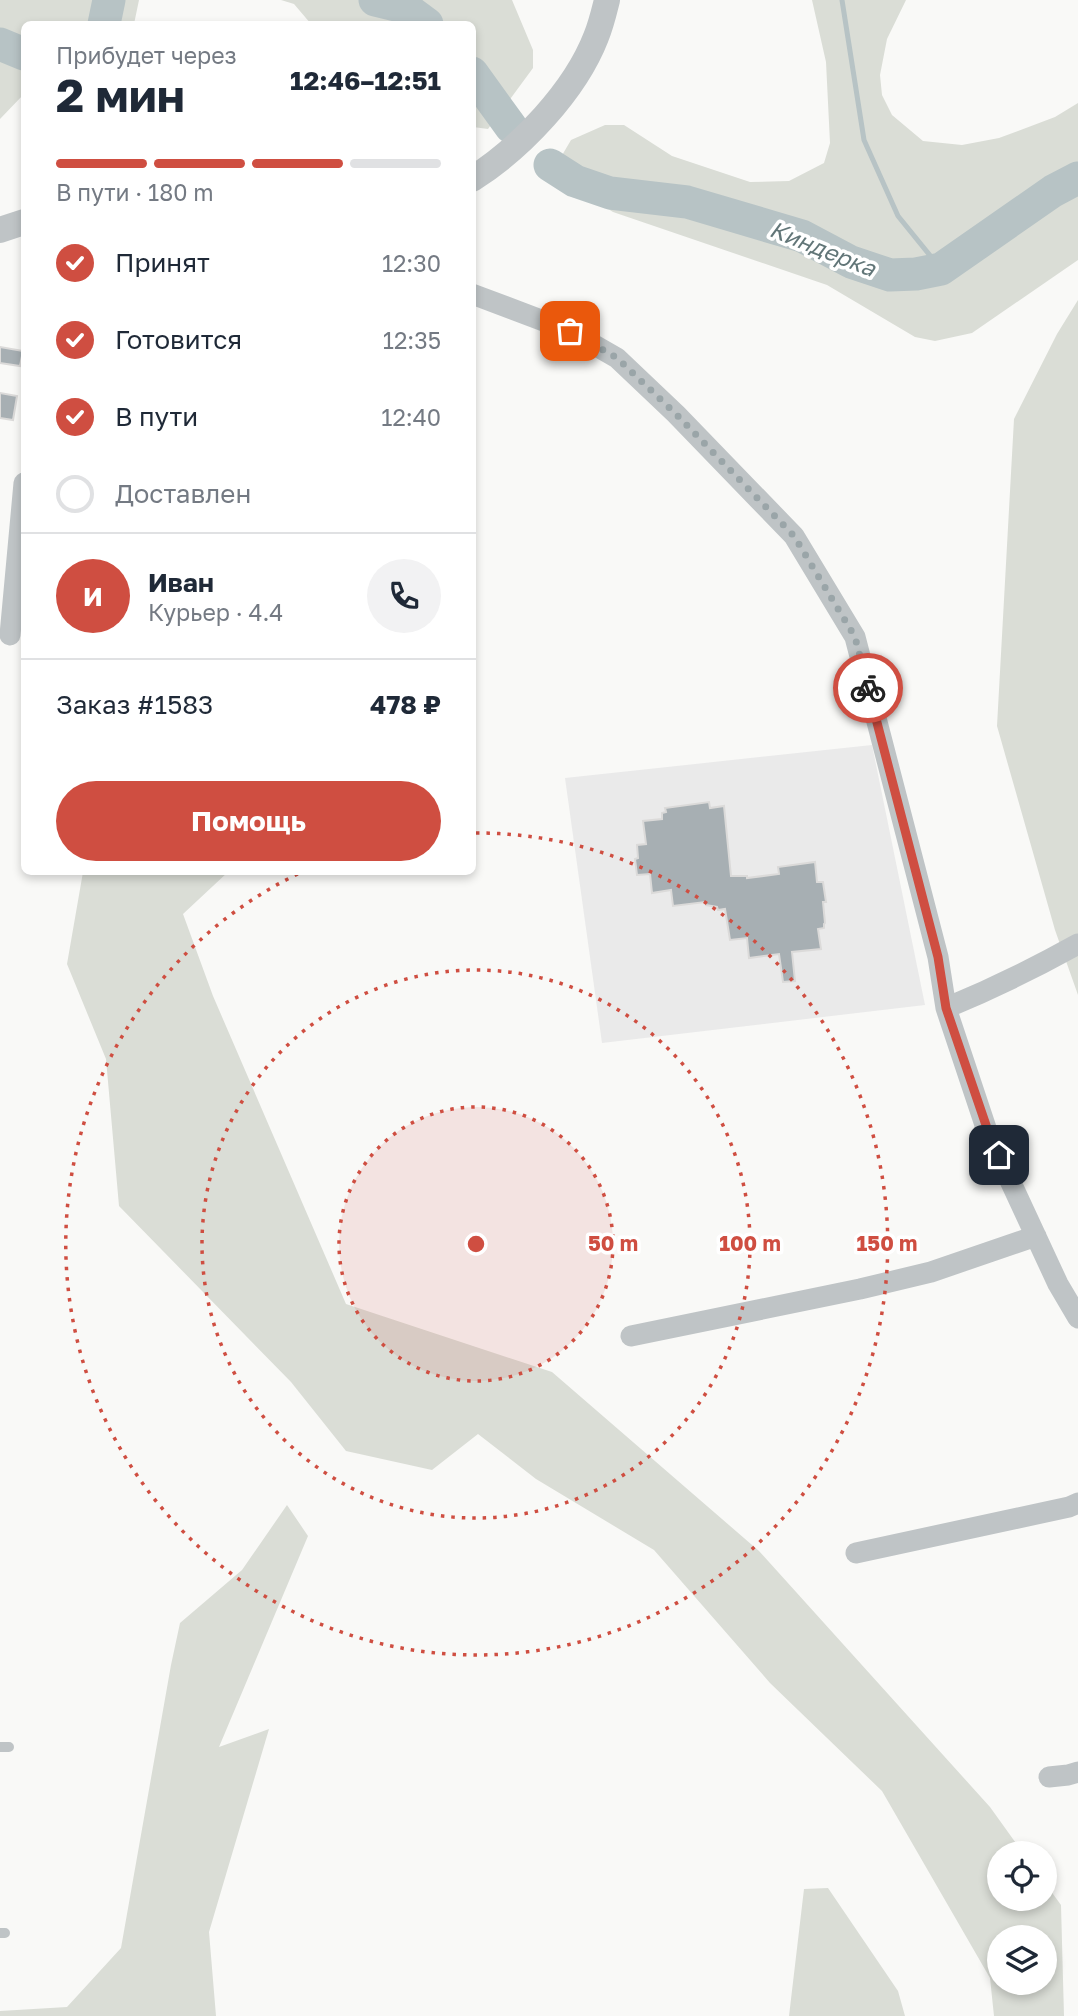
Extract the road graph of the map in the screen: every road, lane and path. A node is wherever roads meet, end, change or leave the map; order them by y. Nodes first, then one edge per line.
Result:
1 (607, 0) edge
2 (476, 176) edge
3 (21, 223) edge
4 (0, 230) edge
5 (476, 296) edge
6 (21, 516) edge
7 (10, 635) dead end
8 (1078, 944) edge
9 (946, 1008) junction
10 (1036, 1236) junction
11 (1078, 1318) edge
12 (631, 1336) dead end
13 (1078, 1503) edge
14 (856, 1553) dead end
15 (1078, 1772) edge
16 (1049, 1777) dead end

1 - 2 street
3 - 4 street
5 - 9 street
6 - 7 street
8 - 9 street
9 - 10 street
10 - 11 street
10 - 12 street
13 - 14 street
15 - 16 street

